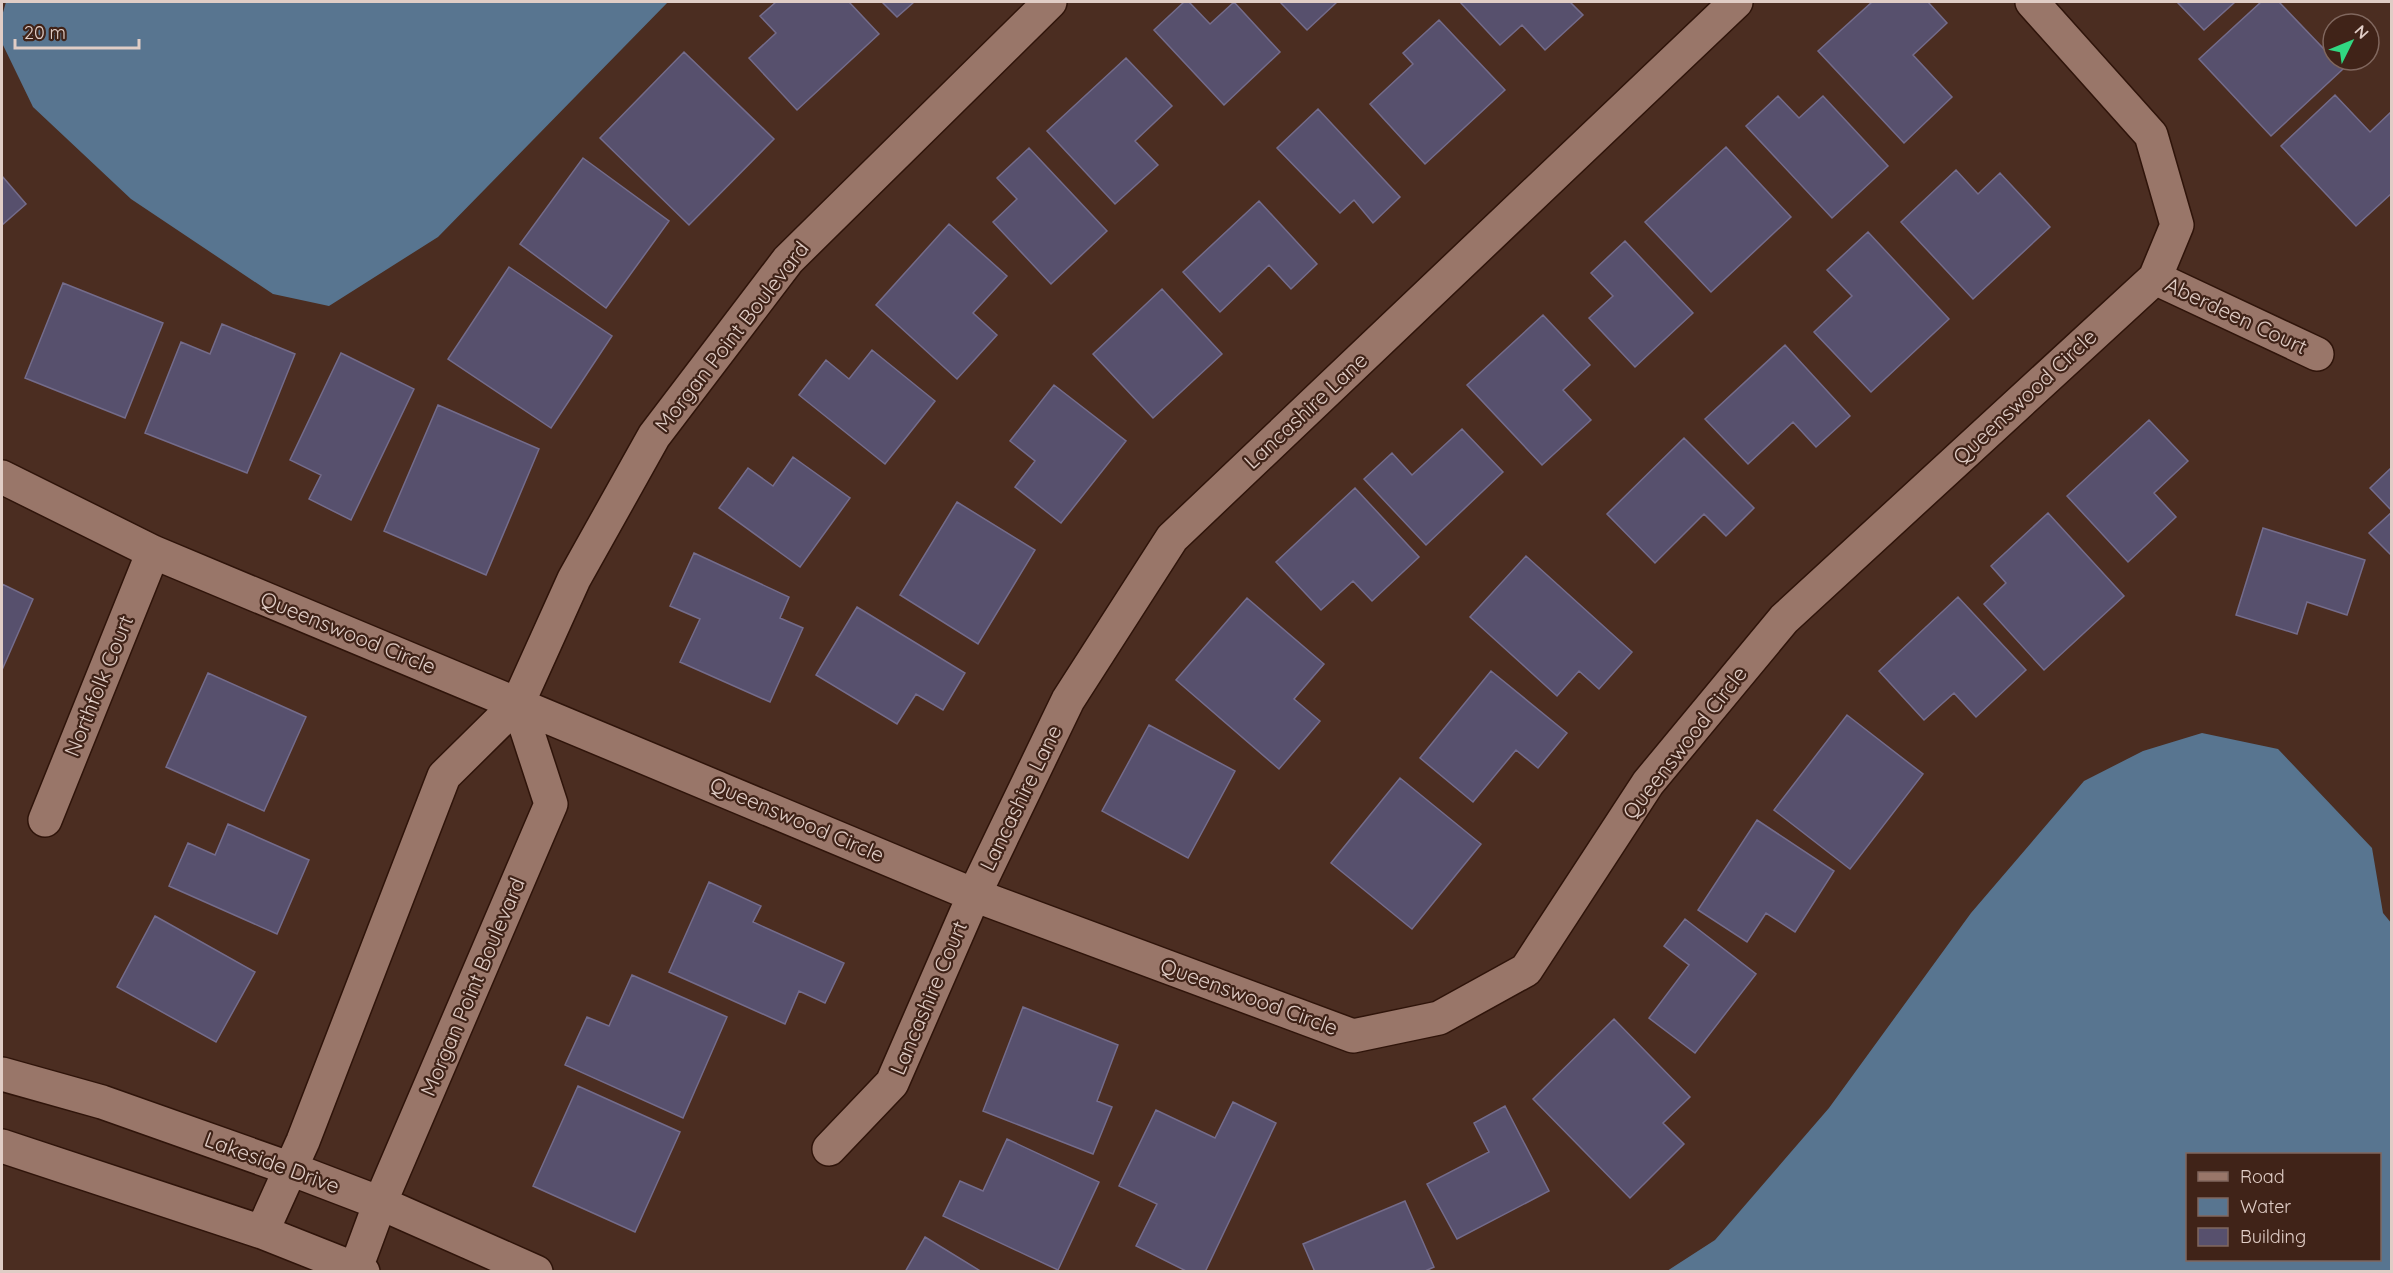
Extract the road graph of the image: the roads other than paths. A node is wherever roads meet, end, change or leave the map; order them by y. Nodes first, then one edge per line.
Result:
1 (1050, 2) edge
2 (1736, 2) edge
3 (2032, 2) edge
4 (2155, 278) junction
5 (2317, 354) dead end
6 (2, 477) edge
7 (153, 552) junction
8 (518, 703) junction
9 (45, 820) dead end
10 (974, 895) junction
11 (2, 1074) edge
12 (2, 1146) edge
13 (829, 1149) dead end
14 (291, 1169) junction
15 (380, 1203) junction
16 (262, 1232) junction
17 (360, 1270) edge
18 (536, 1272) edge

1 - 8 street, Morgan Point Boulevard
2 - 10 street, Lancashire Lane
3 - 4 street, Queenswood Circle
4 - 5 street, Aberdeen Court
4 - 10 street, Queenswood Circle
6 - 7 street, Queenswood Circle
7 - 8 street, Queenswood Circle
7 - 9 street, Northfolk Court
8 - 10 street, Queenswood Circle
8 - 14 street, Morgan Point Boulevard
8 - 15 street, Morgan Point Boulevard
10 - 13 street, Lancashire Court
11 - 14 street, Lakeside Drive
12 - 16 street
14 - 15 street, Lakeside Drive
14 - 16 street, Morgan Point Boulevard
15 - 17 street, Morgan Point Boulevard
15 - 18 street, Lakeside Drive
16 - 17 street

